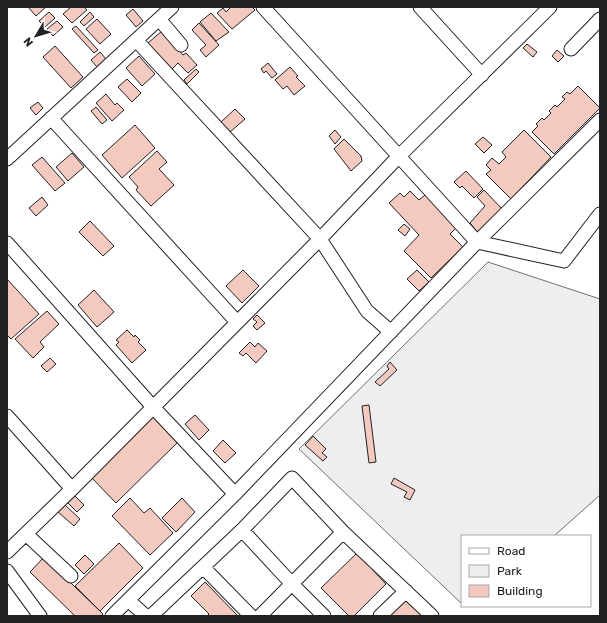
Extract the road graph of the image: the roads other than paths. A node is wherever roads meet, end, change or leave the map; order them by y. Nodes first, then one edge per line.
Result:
1 (263, 7) edge
2 (420, 7) edge
3 (550, 7) edge
4 (166, 11) edge
5 (600, 19) edge
6 (136, 40) junction
7 (181, 46) dead end
8 (571, 49) dead end
9 (482, 75) junction
10 (51, 118) junction
11 (600, 120) edge
12 (399, 156) junction
13 (7, 159) edge
14 (600, 214) edge
15 (320, 239) junction
16 (477, 242) junction
17 (7, 243) edge
18 (237, 322) junction
19 (391, 332) junction
20 (153, 407) junction
21 (7, 416) edge
22 (72, 489) junction
23 (235, 494) junction
24 (242, 530) junction
25 (343, 532) junction
26 (26, 534) junction
27 (7, 552) edge
28 (203, 567) junction
29 (7, 571) edge
30 (71, 576) dead end
31 (292, 584) junction
32 (406, 591) junction
33 (129, 601) junction
34 (40, 616) edge
35 (112, 616) edge
36 (146, 616) edge
37 (151, 616) edge
38 (251, 616) edge
39 (260, 616) edge
40 (324, 616) edge
41 (380, 616) edge
42 (432, 616) edge

1 - 12 street
2 - 9 street
3 - 9 street
4 - 6 street
4 - 7 street
5 - 8 street
6 - 10 street
6 - 15 street
9 - 12 street
10 - 13 street
10 - 18 street
11 - 16 street
12 - 15 street
12 - 16 street
14 - 16 street
15 - 18 street
15 - 19 street
16 - 19 street
17 - 20 street
18 - 20 street
19 - 23 street
20 - 22 street
20 - 23 street
21 - 22 street
22 - 26 street
23 - 33 street
24 - 25 street
24 - 28 street
24 - 31 street
25 - 31 street
25 - 32 street
26 - 27 street
26 - 30 street
28 - 37 street
28 - 38 street
29 - 34 street
31 - 39 street
31 - 40 street
32 - 41 street
32 - 42 street
33 - 35 street
33 - 36 street

